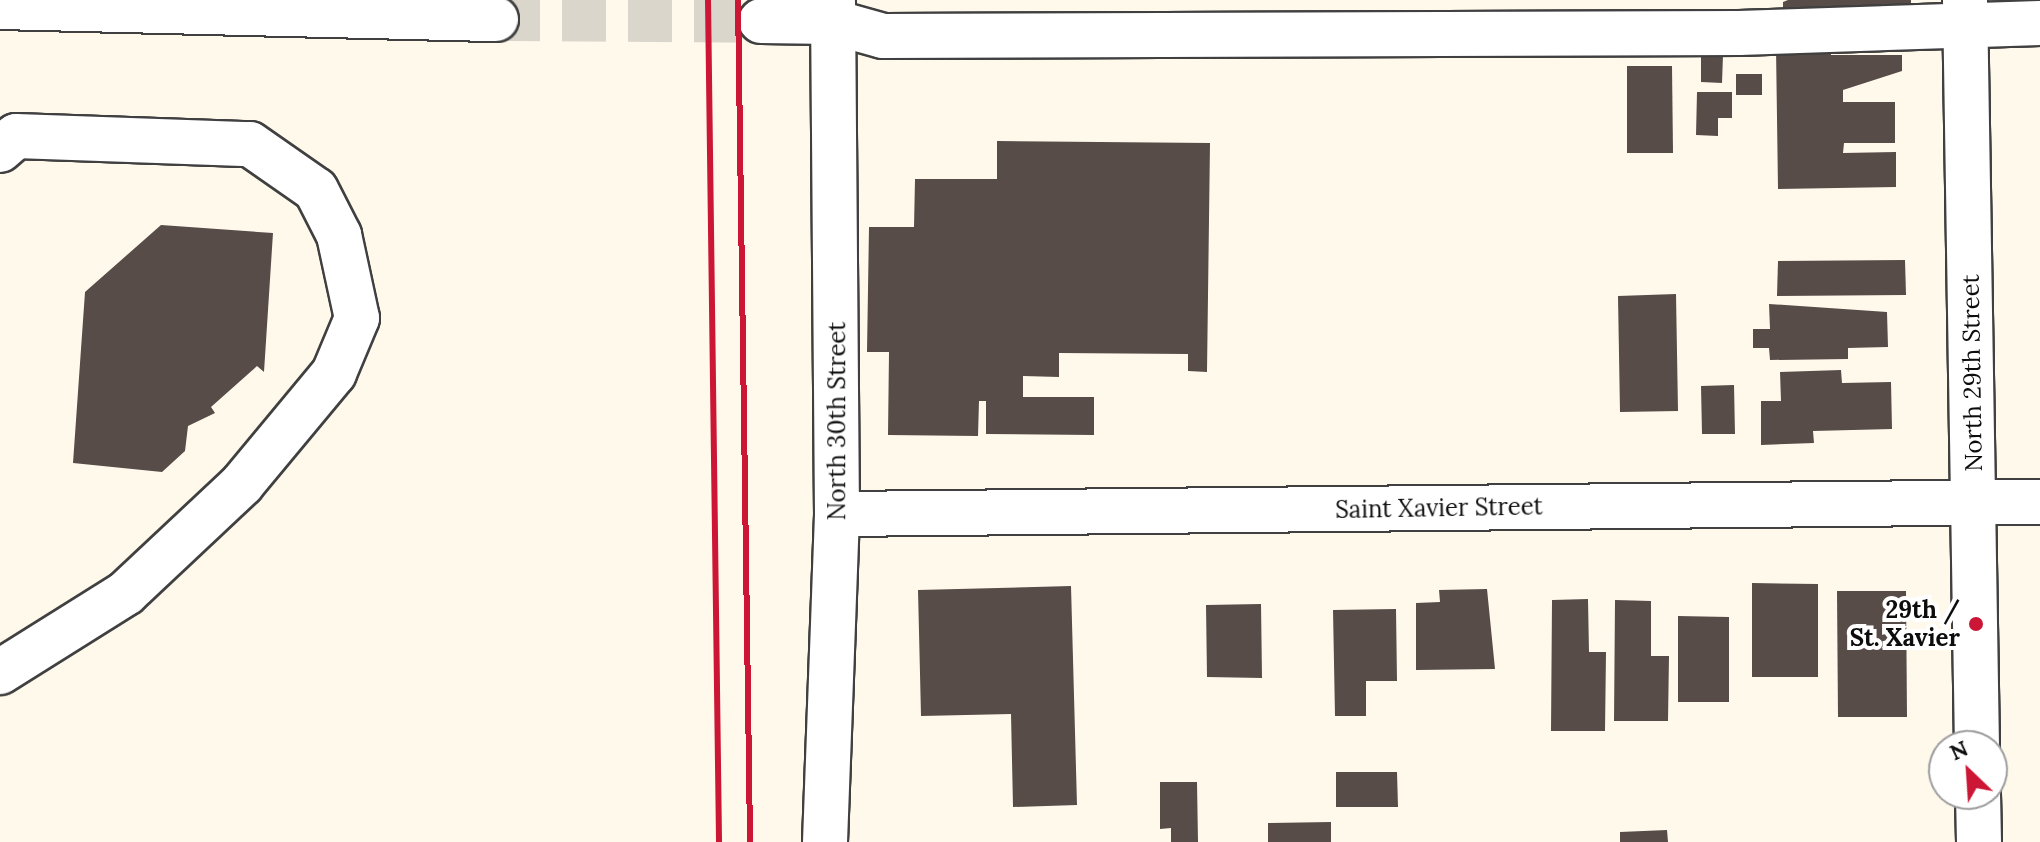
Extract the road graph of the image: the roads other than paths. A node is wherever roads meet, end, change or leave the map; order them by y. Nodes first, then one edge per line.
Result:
1 (0, 7) edge
2 (833, 11) edge
3 (1965, 12) edge
4 (496, 19) tunnel mouth
5 (761, 21) tunnel mouth
6 (2040, 23) edge
7 (0, 150) edge
8 (1974, 502) junction
9 (2040, 502) edge
10 (837, 514) junction
11 (0, 672) edge
12 (1977, 730) edge
13 (1978, 810) edge
14 (825, 842) edge
15 (1979, 842) edge

1 - 4 street
2 - 3 street
2 - 5 street
2 - 10 street, North 30th Street
3 - 6 street
3 - 8 street, North 29th Street
7 - 11 street
8 - 9 street, Saint Xavier Street
8 - 10 street, Saint Xavier Street
8 - 12 street, North 29th Street
10 - 14 street, North 30th Street
13 - 15 street

